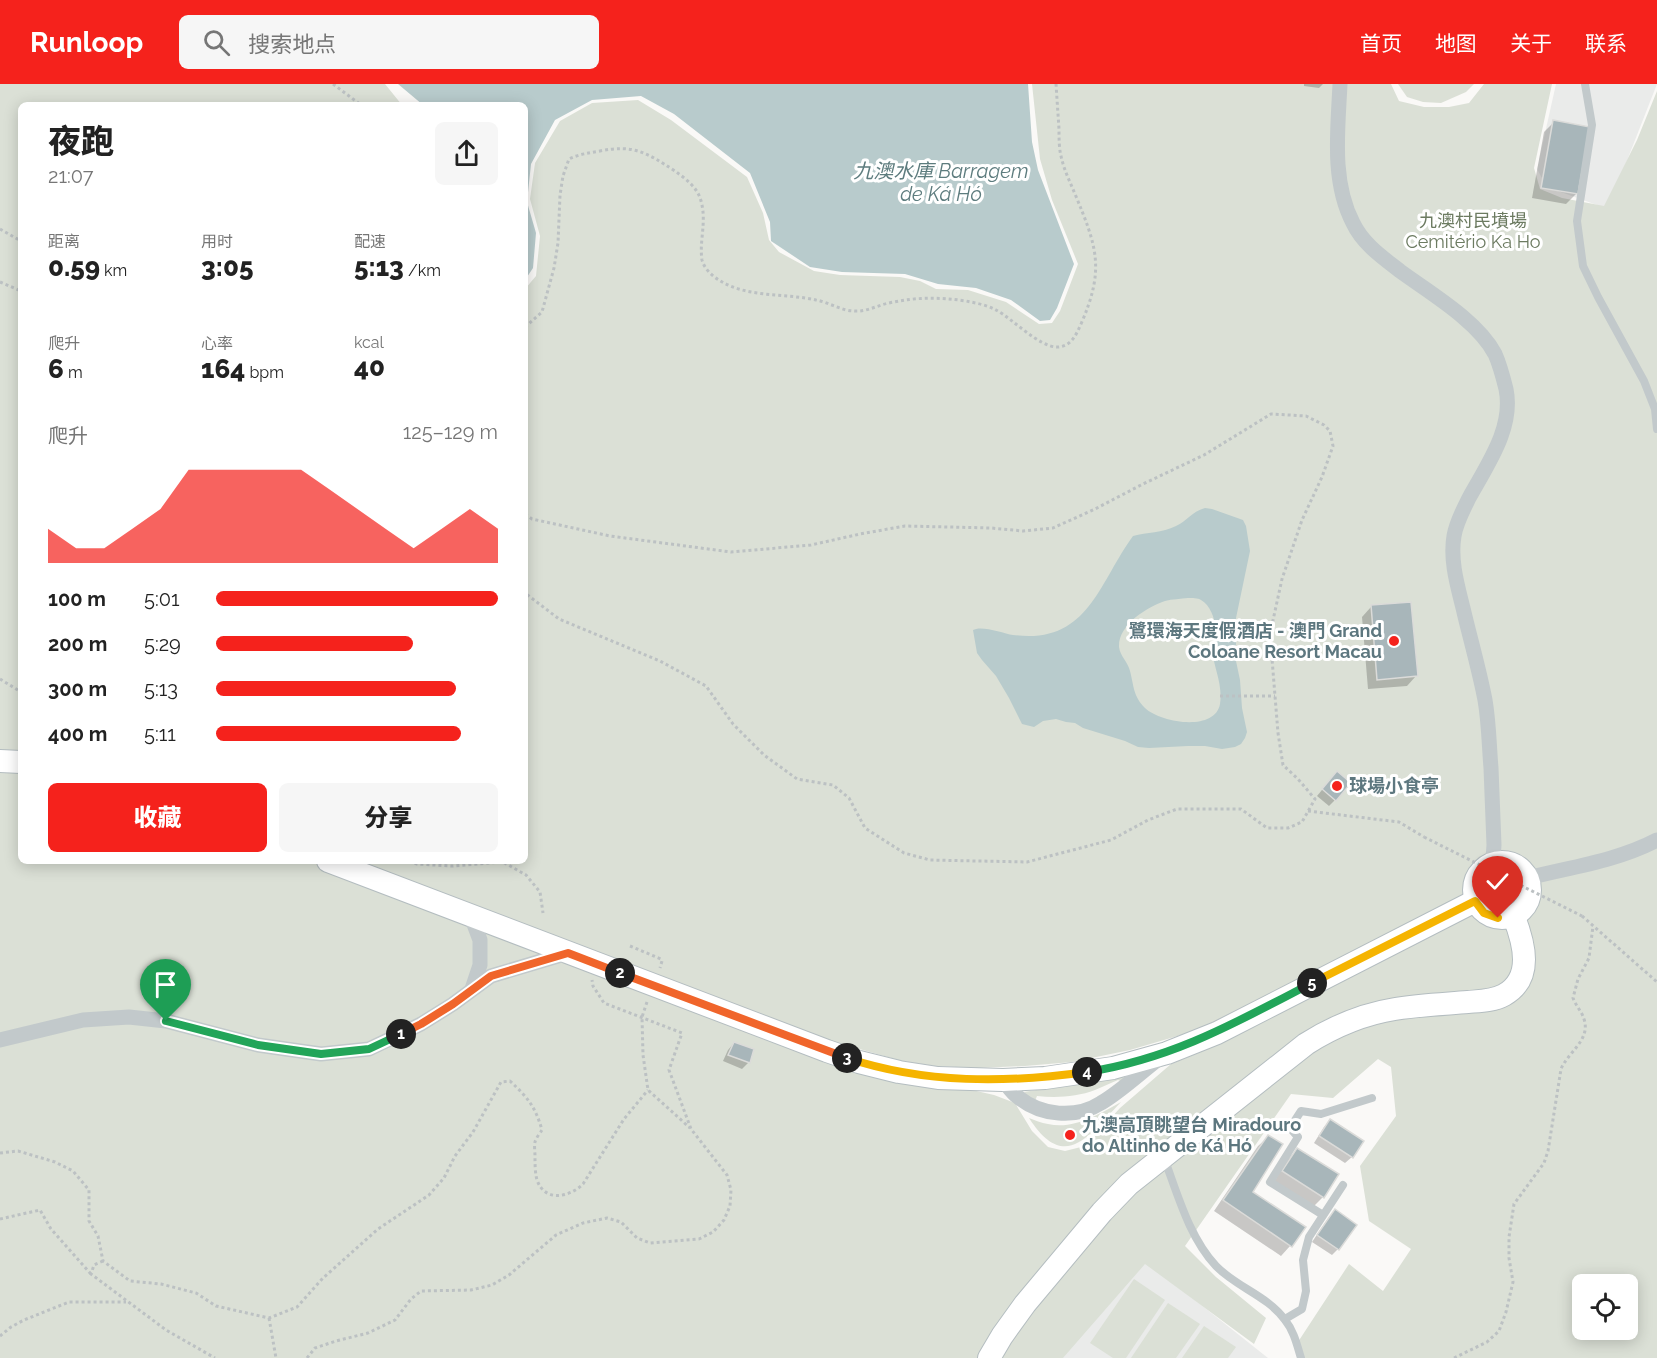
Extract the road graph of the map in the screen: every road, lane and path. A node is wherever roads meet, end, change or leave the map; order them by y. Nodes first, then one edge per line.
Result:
1 (333, 84) edge
2 (1056, 84) edge
3 (1340, 84) edge
4 (1585, 84) edge
5 (357, 102) edge
6 (0, 229) edge
7 (18, 239) edge
8 (0, 282) edge
9 (18, 290) edge
10 (528, 324) edge
11 (1657, 429) edge
12 (528, 516) edge
13 (528, 595) edge
14 (0, 679) edge
15 (18, 690) edge
16 (1220, 696) dead end
17 (1275, 696) junction
18 (0, 761) edge
19 (18, 762) edge
20 (1308, 811) junction
21 (1657, 840) edge
22 (1497, 857) junction
23 (336, 864) edge
24 (417, 864) edge
25 (478, 864) edge
26 (507, 864) edge
27 (1527, 878) junction
28 (1475, 901) junction
29 (543, 913) dead end
30 (471, 916) junction
31 (1514, 917) junction
32 (1593, 926) junction
33 (630, 946) dead end
34 (568, 953) junction
35 (589, 961) junction
36 (1657, 976) edge
37 (1652, 979) junction
38 (1657, 982) edge
39 (653, 986) junction
40 (472, 989) junction
41 (642, 1017) junction
42 (0, 1040) edge
43 (1167, 1053) junction
44 (1002, 1080) junction
45 (648, 1090) junction
46 (1372, 1098) dead end
47 (691, 1129) junction
48 (0, 1153) edge
49 (1163, 1156) junction
50 (1343, 1185) dead end
51 (1323, 1215) junction
52 (0, 1219) edge
53 (103, 1262) junction
54 (91, 1274) junction
55 (128, 1302) junction
56 (269, 1318) junction
57 (1285, 1319) junction
58 (0, 1336) edge
59 (215, 1358) edge
60 (276, 1358) edge
61 (307, 1358) edge
62 (989, 1358) edge
63 (1301, 1358) edge
64 (1454, 1358) edge

1 - 5 path
2 - 10 path
3 - 22 street
4 - 11 lane
6 - 7 path
8 - 9 path
12 - 17 path
13 - 20 path
14 - 15 path
16 - 17 path
17 - 20 path
18 - 19 main road
20 - 32 path, bridge
21 - 27 street
22 - 27 main road
22 - 28 main road
23 - 30 main road
24 - 25 path
26 - 29 path
27 - 31 main road
28 - 31 main road
28 - 43 main road
30 - 34 main road
30 - 40 street
31 - 49 main road
32 - 37 path
32 - 64 path
33 - 39 path
34 - 35 main road
34 - 40 street
35 - 39 main road
35 - 41 path
36 - 37 path
37 - 38 path
39 - 41 path
39 - 44 main road
40 - 42 street
41 - 45 path
41 - 47 path
43 - 44 main road
43 - 44 street
45 - 47 path
45 - 56 path
46 - 51 lane
47 - 61 path
48 - 53 path
49 - 57 lane
49 - 62 main road
50 - 51 lane
51 - 57 lane
52 - 54 path
53 - 54 path
53 - 56 path
54 - 55 path
55 - 58 path
55 - 59 path
56 - 60 path
57 - 63 lane

